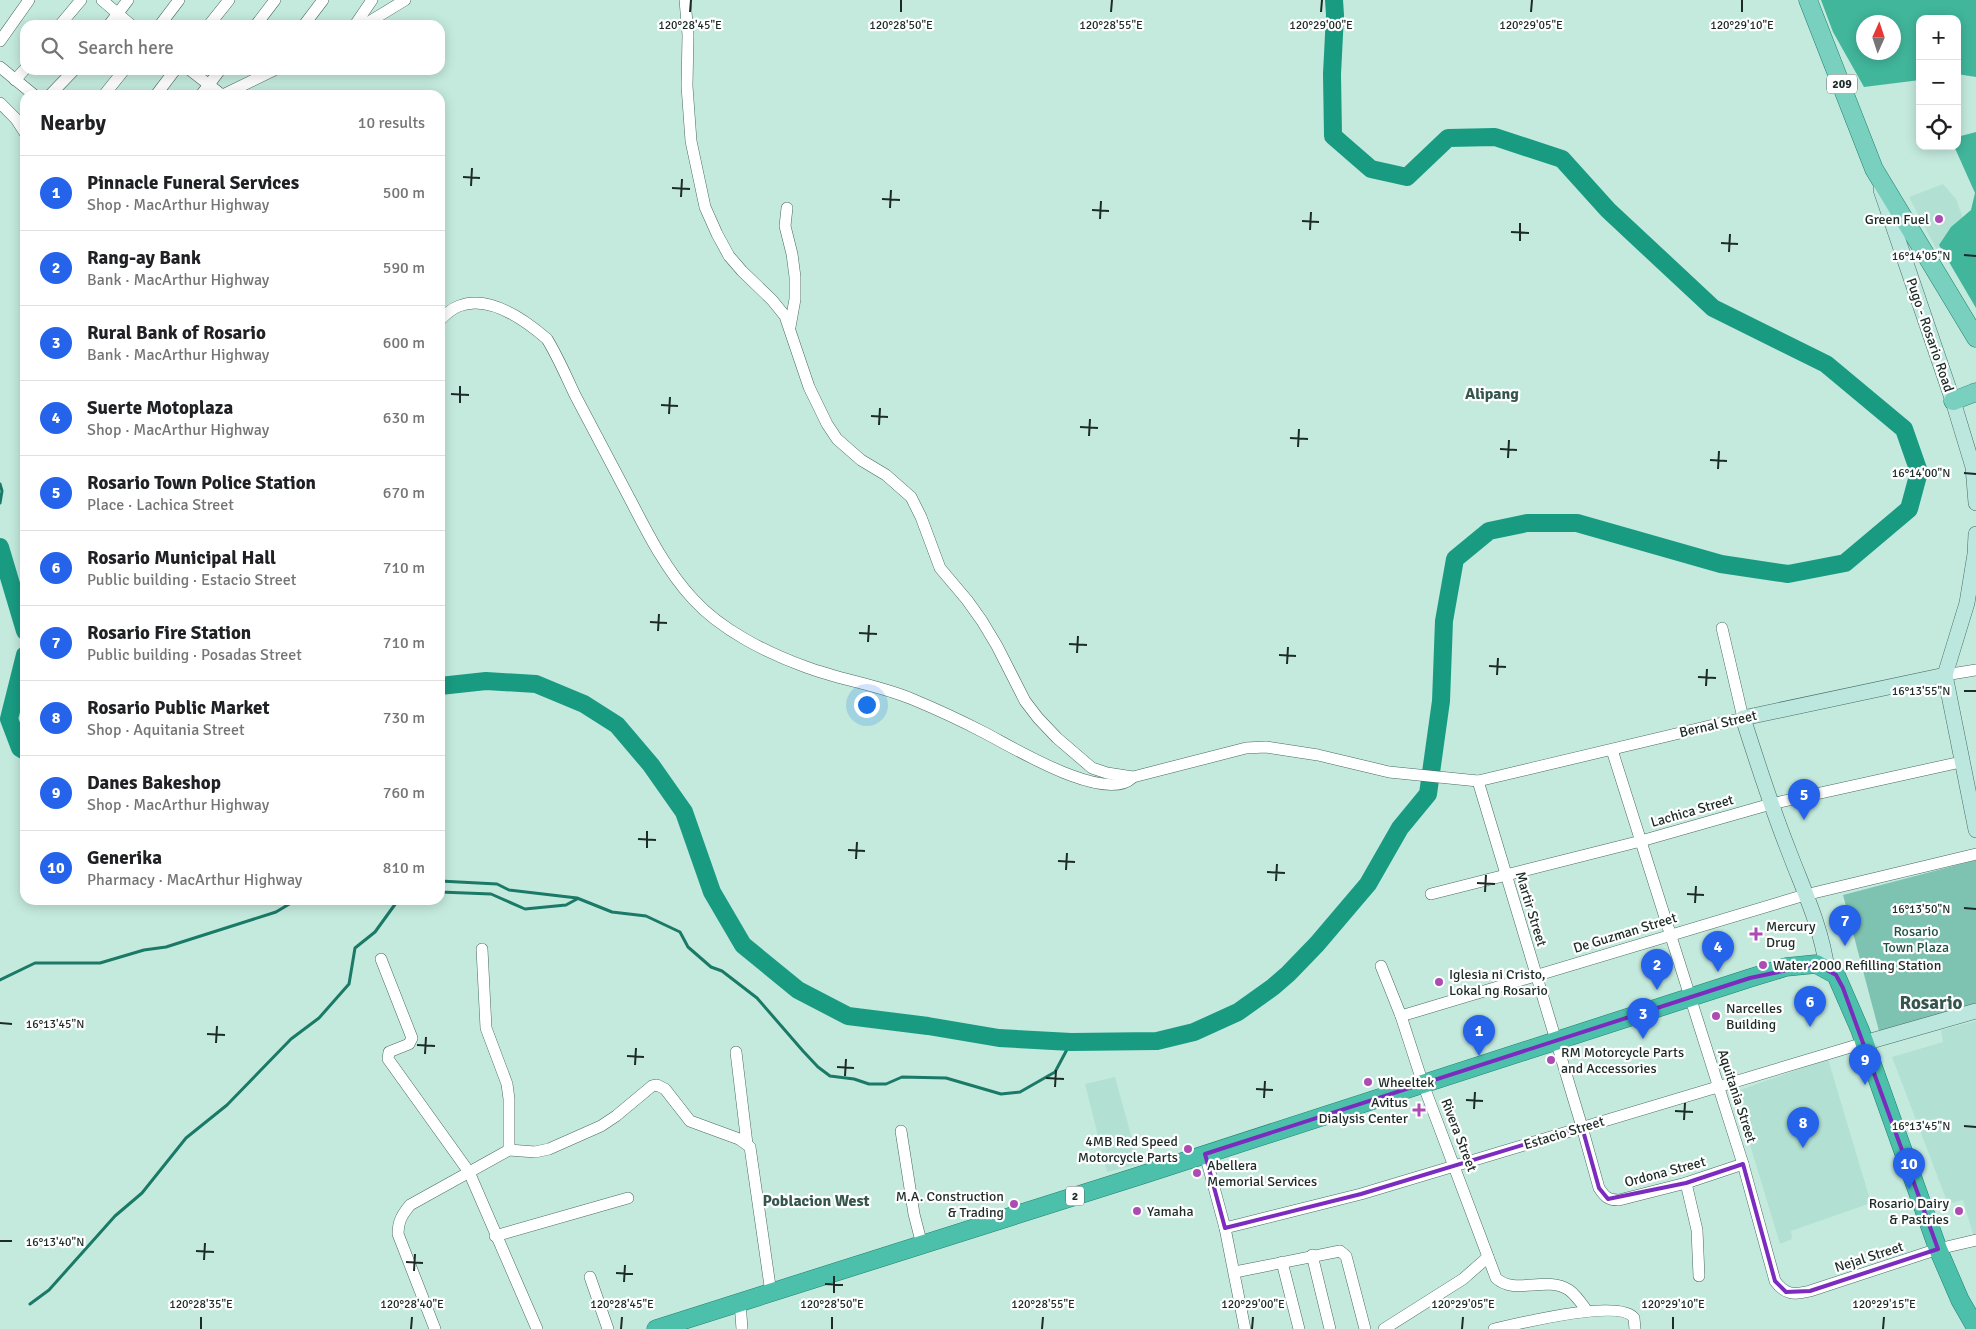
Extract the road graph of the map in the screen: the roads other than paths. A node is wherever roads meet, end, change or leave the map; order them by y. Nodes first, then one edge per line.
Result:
1 (29, 0) edge
2 (81, 0) edge
3 (102, 0) edge
4 (128, 0) edge
5 (178, 0) edge
6 (229, 0) edge
7 (275, 0) edge
8 (323, 0) edge
9 (372, 0) edge
10 (405, 0) edge
11 (685, 0) edge
12 (1808, 0) edge
13 (118, 14) junction
14 (64, 20) edge
15 (113, 20) edge
16 (125, 20) edge
17 (164, 20) edge
18 (214, 20) edge
19 (260, 20) edge
20 (308, 20) edge
21 (358, 20) edge
22 (372, 20) edge
23 (0, 41) edge
24 (0, 67) edge
25 (20, 75) edge
26 (69, 75) edge
27 (120, 75) edge
28 (171, 75) edge
29 (196, 75) edge
30 (216, 75) edge
31 (263, 75) edge
32 (16, 80) junction
33 (208, 85) junction
34 (28, 90) edge
35 (55, 90) edge
36 (108, 90) edge
37 (160, 90) edge
38 (204, 90) edge
39 (215, 90) edge
40 (232, 90) edge
41 (0, 103) edge
42 (20, 125) edge
43 (1874, 169) junction
44 (787, 208) dead end
45 (445, 315) edge
46 (790, 328) junction
47 (1976, 338) edge
48 (1976, 392) edge
49 (1953, 401) junction
50 (1976, 504) edge
51 (1976, 534) edge
52 (1722, 628) dead end
53 (1976, 670) edge
54 (1945, 675) junction
55 (1743, 718) junction
56 (1612, 750) junction
57 (1961, 762) junction
58 (1133, 777) junction
59 (1478, 781) junction
60 (1770, 804) junction
61 (1976, 830) edge
62 (1641, 841) junction
63 (1976, 854) edge
64 (1505, 875) junction
65 (1432, 894) dead end
66 (1805, 894) junction
67 (1669, 935) junction
68 (482, 949) dead end
69 (381, 959) dead end
70 (1381, 966) dead end
71 (1827, 970) junction
72 (1536, 976) junction
73 (1691, 998) junction
74 (1976, 1011) edge
75 (1402, 1016) junction
76 (1556, 1040) junction
77 (1864, 1043) junction
78 (736, 1052) dead end
79 (1423, 1084) junction
80 (1717, 1087) junction
81 (1582, 1127) junction
82 (901, 1131) dead end
83 (747, 1144) junction
84 (510, 1150) junction
85 (1206, 1154) junction
86 (1743, 1164) junction
87 (1455, 1166) junction
88 (469, 1172) junction
89 (1686, 1183) junction
90 (1599, 1188) joint
91 (628, 1198) dead end
92 (1225, 1228) junction
93 (495, 1236) junction
94 (1976, 1240) edge
95 (922, 1245) junction
96 (1938, 1249) junction
97 (1312, 1255) junction
98 (1488, 1257) junction
99 (1282, 1262) junction
100 (1235, 1272) junction
101 (1699, 1276) dead end
102 (590, 1277) dead end
103 (1775, 1280) joint
104 (771, 1293) junction
105 (740, 1302) junction
106 (1587, 1311) junction
107 (1976, 1328) edge
108 (435, 1329) edge
109 (537, 1329) edge
110 (608, 1329) edge
111 (656, 1329) edge
112 (742, 1329) edge
113 (1245, 1329) edge
114 (1299, 1329) edge
115 (1330, 1329) edge
116 (1366, 1329) edge
117 (1384, 1329) edge
118 (1494, 1329) edge
119 (1635, 1329) edge

1 - 23 street
2 - 14 street
3 - 13 street
4 - 13 street
5 - 17 street
6 - 18 street
7 - 19 street
8 - 20 street
9 - 21 street
10 - 22 street
11 - 46 street
12 - 43 main road, Pugo - Rosario Road / 209
13 - 15 street
13 - 16 street
24 - 32 street
25 - 32 street
26 - 35 street
27 - 36 street
28 - 37 street
29 - 33 street
30 - 33 street
31 - 40 street
32 - 34 street
33 - 38 street
33 - 39 street
41 - 42 street
43 - 47 main road, Pugo - Rosario Road
43 - 49 main road, Pugo - Rosario Road / 209
44 - 46 street
45 - 58 street, Bernal Street
46 - 58 street
48 - 49 main road
49 - 50 main road, Pugo - Rosario Road / 209
51 - 54 main road
52 - 55 street
53 - 54 street, Bernal Street
54 - 55 main road, Bernal Street
54 - 57 main road
55 - 56 street, Bernal Street
55 - 60 main road
56 - 59 street, Bernal Street
56 - 62 street, Aquitania Street
57 - 60 street, Lachica Street
57 - 61 main road
58 - 59 street, Bernal Street
59 - 64 street, Martir Street
60 - 62 street, Lachica Street
60 - 66 main road
62 - 64 street, Lachica Street
62 - 67 street, Aquitania Street
63 - 66 street, De Guzman Street
64 - 65 street, Lachica Street
64 - 72 street, Martir Street
66 - 67 street, De Guzman Street
66 - 71 main road
67 - 72 street, De Guzman Street
67 - 73 street, Aquitania Street
68 - 84 street
69 - 88 street
70 - 75 street, Rivera Street
71 - 73 highway, 2
71 - 77 highway
72 - 75 street, De Guzman Street
72 - 76 street, Martir Street
73 - 76 highway, 2
73 - 80 street, Aquitania Street
74 - 77 main road, Estacio Street
75 - 79 street, Rivera Street
76 - 79 highway, 2
76 - 81 street, Martir Street
77 - 80 street, Estacio Street
77 - 96 highway
78 - 83 street
79 - 85 highway, 2
79 - 87 street, Rivera Street
80 - 81 street, Estacio Street
80 - 86 street, Aquitania Street
81 - 87 street, Estacio Street
81 - 90 street, Martir Street
82 - 95 street
83 - 84 street
83 - 104 street
84 - 88 street
85 - 92 street
85 - 95 highway, 2
86 - 89 street, Ordona Street
86 - 103 street, Aquitania Street
87 - 92 street, Estacio Street
87 - 98 street, Rivera Street
88 - 93 street
88 - 108 street
89 - 90 street, Ordona Street
89 - 101 street
91 - 93 street
92 - 100 street
93 - 109 street
94 - 96 street, Nejal Street
95 - 104 highway, 2
96 - 103 street, Nejal Street
96 - 107 highway
97 - 99 street
97 - 115 street
97 - 116 street
98 - 106 street, Rivera Street
98 - 117 street
99 - 100 street
99 - 114 street
100 - 113 street
102 - 110 street
104 - 105 highway, 2
105 - 111 highway, 2
105 - 112 street
106 - 118 street
106 - 119 street

